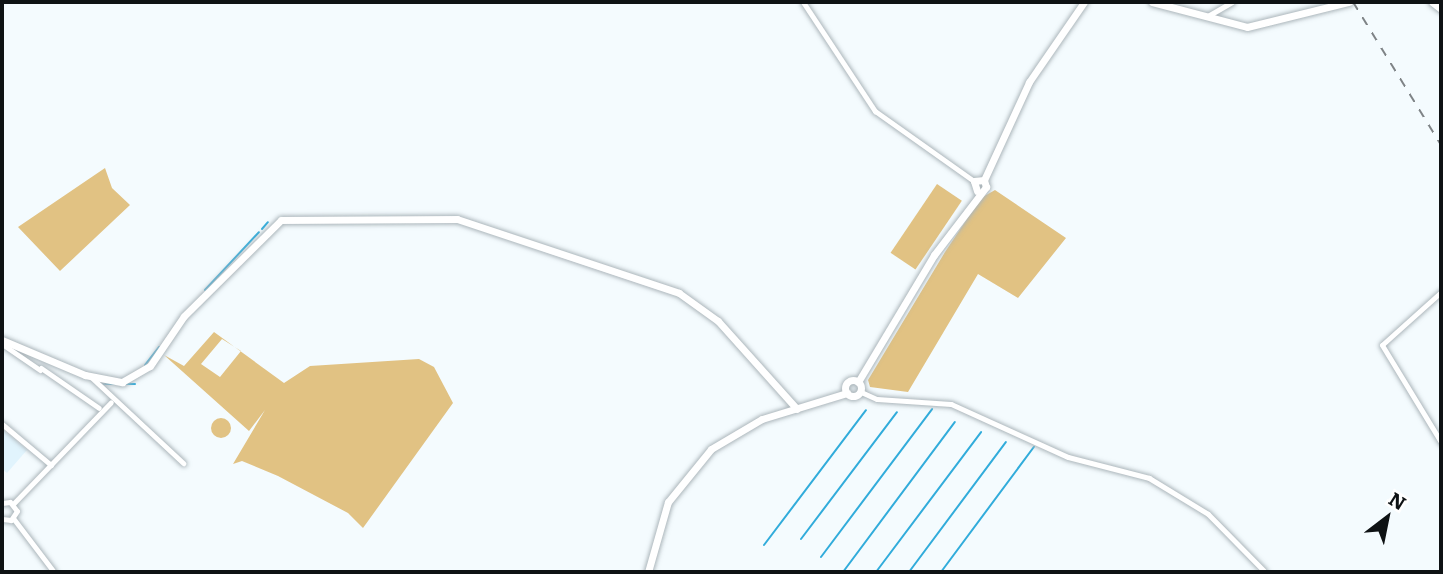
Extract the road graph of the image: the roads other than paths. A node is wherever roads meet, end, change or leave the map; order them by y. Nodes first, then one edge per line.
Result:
1 (803, 2) edge
2 (1084, 2) edge
3 (1152, 2) edge
4 (1232, 2) edge
5 (1349, 2) edge
6 (1432, 2) edge
7 (1441, 9) edge
8 (1206, 17) junction
9 (984, 180) junction
10 (974, 181) junction
11 (977, 191) junction
12 (1441, 292) edge
13 (2, 342) edge
14 (92, 378) junction
15 (858, 382) junction
16 (861, 392) junction
17 (847, 393) junction
18 (111, 402) dead end
19 (99, 408) dead end
20 (797, 409) junction
21 (2, 424) edge
22 (1441, 442) edge
23 (183, 463) dead end
24 (51, 465) junction
25 (2, 503) edge
26 (13, 504) junction
27 (13, 518) junction
28 (2, 519) edge
29 (54, 572) edge
30 (648, 572) edge
31 (1265, 572) edge

1 - 10 street
2 - 9 street
3 - 8 street
4 - 8 street
5 - 8 street
6 - 7 street
9 - 10 street
9 - 11 street
10 - 11 street
11 - 15 street
12 - 22 street
13 - 14 street
13 - 19 street
14 - 20 street
14 - 23 street
15 - 16 street
15 - 17 street
16 - 17 street
16 - 31 street
17 - 20 street
18 - 24 street
20 - 30 street
21 - 24 street
24 - 26 street
25 - 26 street
26 - 27 street
27 - 28 street
27 - 29 street

